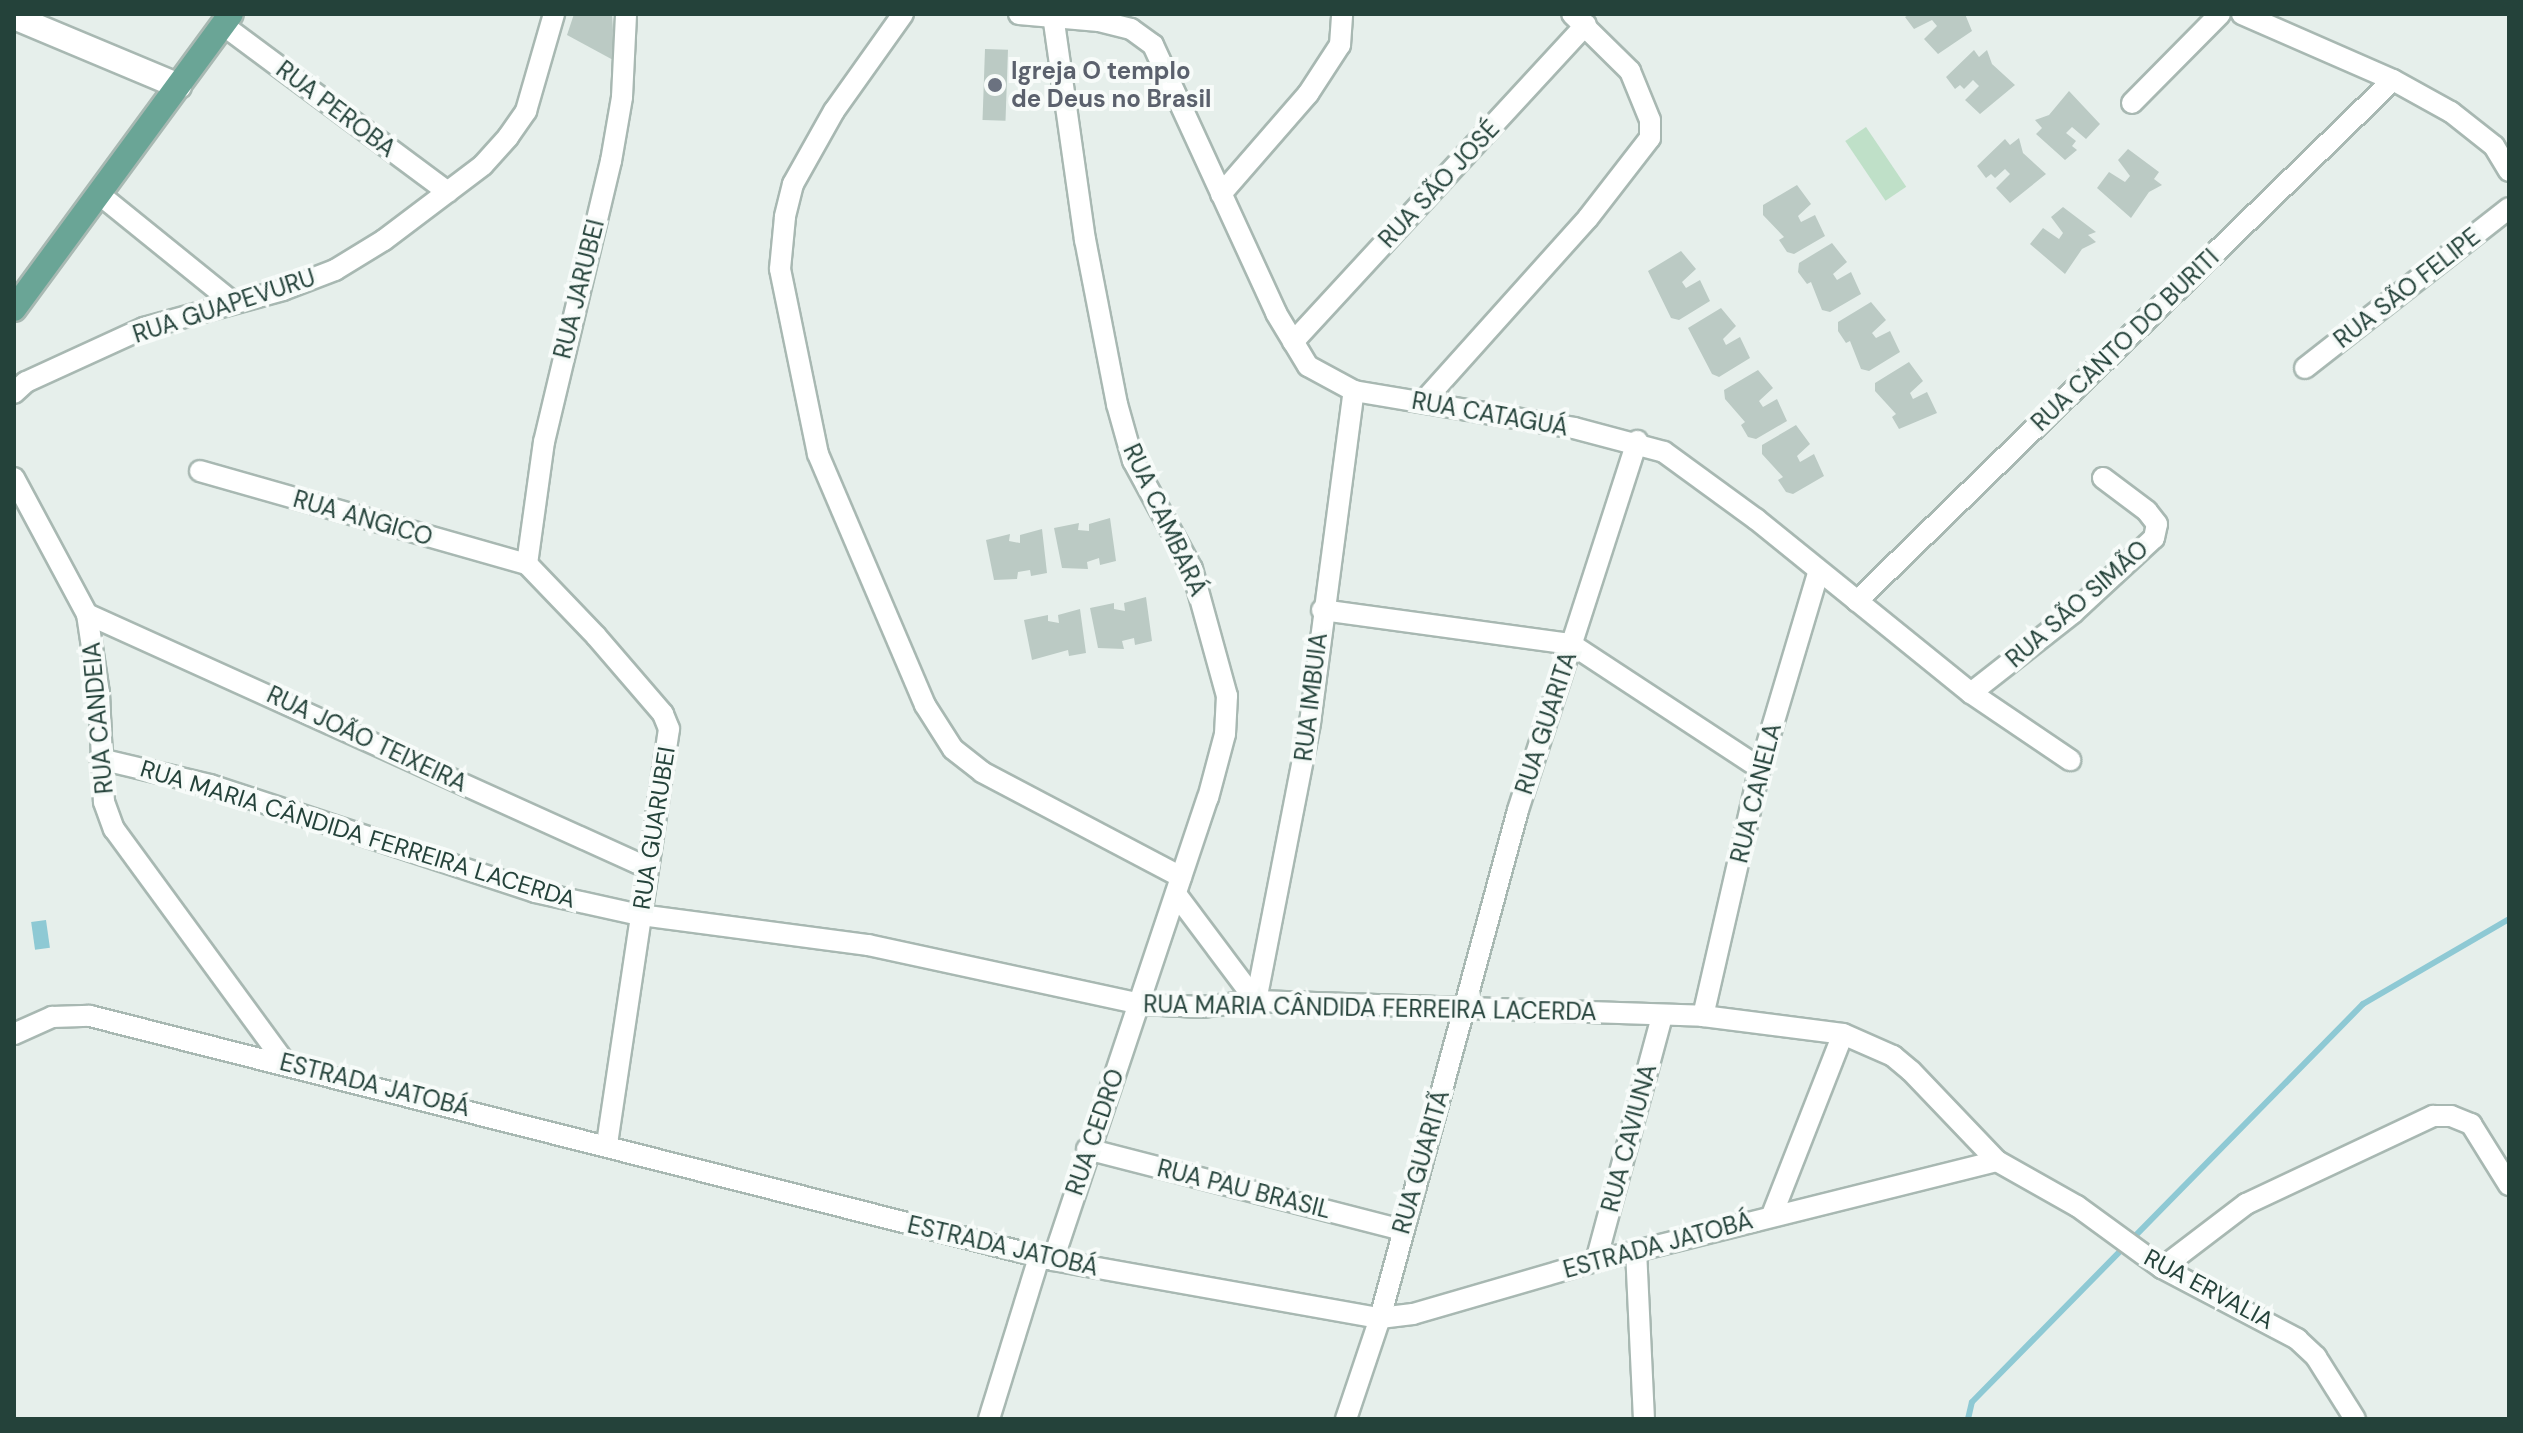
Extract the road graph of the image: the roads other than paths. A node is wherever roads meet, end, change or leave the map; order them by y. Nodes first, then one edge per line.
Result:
1 (554, 14) edge
2 (626, 14) edge
3 (903, 14) edge
4 (1019, 14) edge
5 (1342, 14) edge
6 (2220, 14) edge
7 (2242, 14) edge
8 (1053, 16) junction
9 (15, 19) edge
10 (227, 20) edge
11 (1579, 20) edge
12 (2393, 80) junction
13 (179, 86) junction
14 (2132, 103) dead end
15 (2509, 171) edge
16 (448, 192) junction
17 (99, 194) junction
18 (1221, 194) junction
19 (2509, 208) edge
20 (231, 301) junction
21 (14, 309) edge
22 (1293, 342) junction
23 (2305, 368) dead end
24 (1354, 391) junction
25 (14, 393) edge
26 (1423, 402) junction
27 (1637, 441) junction
28 (200, 471) dead end
29 (14, 478) edge
30 (2103, 478) dead end
31 (527, 564) junction
32 (1818, 573) junction
33 (1857, 601) junction
34 (1322, 610) junction
35 (87, 614) junction
36 (1571, 644) junction
37 (1971, 693) junction
38 (100, 759) junction
39 (2070, 760) dead end
40 (1760, 768) junction
41 (646, 867) junction
42 (1179, 886) junction
43 (640, 915) junction
44 (1256, 1001) junction
45 (1140, 1004) junction
46 (1464, 1007) junction
47 (1662, 1016) junction
48 (1703, 1016) junction
49 (14, 1034) edge
50 (1843, 1034) junction
51 (285, 1063) junction
52 (607, 1144) junction
53 (1087, 1149) junction
54 (1997, 1161) junction
55 (2509, 1185) edge
56 (1772, 1215) junction
57 (1402, 1230) junction
58 (1636, 1250) junction
59 (1046, 1259) junction
60 (1596, 1261) junction
61 (2162, 1268) junction
62 (1380, 1318) junction
63 (989, 1419) edge
64 (1346, 1419) edge
65 (1644, 1419) edge
66 (2355, 1419) edge

1 - 16 street, RUA GUAPEVURU
2 - 31 street, RUA JARUBEI
3 - 42 street
4 - 8 street, RUA CATAGUÁ
5 - 18 street
6 - 14 street
7 - 12 street
8 - 18 street, RUA CATAGUÁ
8 - 42 street, RUA CAMBARÁ
9 - 13 street
10 - 13 main road
10 - 16 street, RUA PEROBA
11 - 22 street, RUA SÃO JOSÉ
11 - 26 street
12 - 15 street
12 - 33 street, RUA CANTO DO BURITI
13 - 17 main road
16 - 20 street, RUA GUAPEVURU
17 - 20 street
17 - 21 main road
18 - 22 street, RUA CATAGUÁ
19 - 23 street, RUA SÃO FELIPE
20 - 25 street, RUA GUAPEVURU
22 - 24 street, RUA CATAGUÁ
24 - 26 street, RUA CATAGUÁ
24 - 34 street, RUA IMBUIA
26 - 27 street, RUA CATAGUÁ
27 - 32 street, RUA CATAGUÁ
27 - 36 street, RUA GUARITA
28 - 31 street, RUA ANGICO
29 - 35 street, RUA CANDEIA
30 - 37 street, RUA SÃO SIMÃO
31 - 41 street, RUA GUARUBEI
32 - 33 street, RUA CATAGUÁ
32 - 40 street, RUA CANELA
33 - 37 street, RUA CATAGUÁ
34 - 36 street
34 - 44 street, RUA IMBUIA
35 - 38 street, RUA CANDEIA
35 - 41 street, RUA JOÃO TEIXEIRA
36 - 40 street
36 - 46 street, RUA GUARITA
37 - 39 street, RUA CATAGUÁ
38 - 43 street, RUA MARIA CÂNDIDA FERREIRA LACERDA
38 - 51 street, RUA CANDEIA
40 - 48 street, RUA CANELA
41 - 43 street, RUA GUARUBEI
42 - 44 street
42 - 45 street, RUA CAMBARÁ
43 - 45 street, RUA MARIA CÂNDIDA FERREIRA LACERDA
43 - 52 street, RUA GUARUBEI
44 - 45 street, RUA MARIA CÂNDIDA FERREIRA LACERDA
44 - 46 street, RUA MARIA CÂNDIDA FERREIRA LACERDA
45 - 53 street, RUA CEDRO
46 - 47 street, RUA MARIA CÂNDIDA FERREIRA LACERDA
46 - 57 street, RUA GUARITÃ
47 - 48 street, RUA MARIA CÂNDIDA FERREIRA LACERDA
47 - 60 street, RUA CAVIUNA
48 - 50 street, RUA MARIA CÂNDIDA FERREIRA LACERDA
49 - 51 street, ESTRADA JATOBÁ
50 - 54 street, RUA MARIA CÂNDIDA FERREIRA LACERDA
50 - 56 street
51 - 52 street, ESTRADA JATOBÁ
52 - 59 street, ESTRADA JATOBÁ
53 - 57 street, RUA PAU BRASIL
53 - 59 street, RUA CEDRO
54 - 56 street, ESTRADA JATOBÁ
54 - 61 street, RUA ERVALIA
55 - 61 street
56 - 58 street, ESTRADA JATOBÁ
57 - 62 street, RUA GUARITÃ
58 - 60 street, ESTRADA JATOBÁ
58 - 65 street
59 - 62 street, ESTRADA JATOBÁ
59 - 63 street, RUA CEDRO
60 - 62 street, ESTRADA JATOBÁ
61 - 66 street, RUA ERVALIA
62 - 64 street

